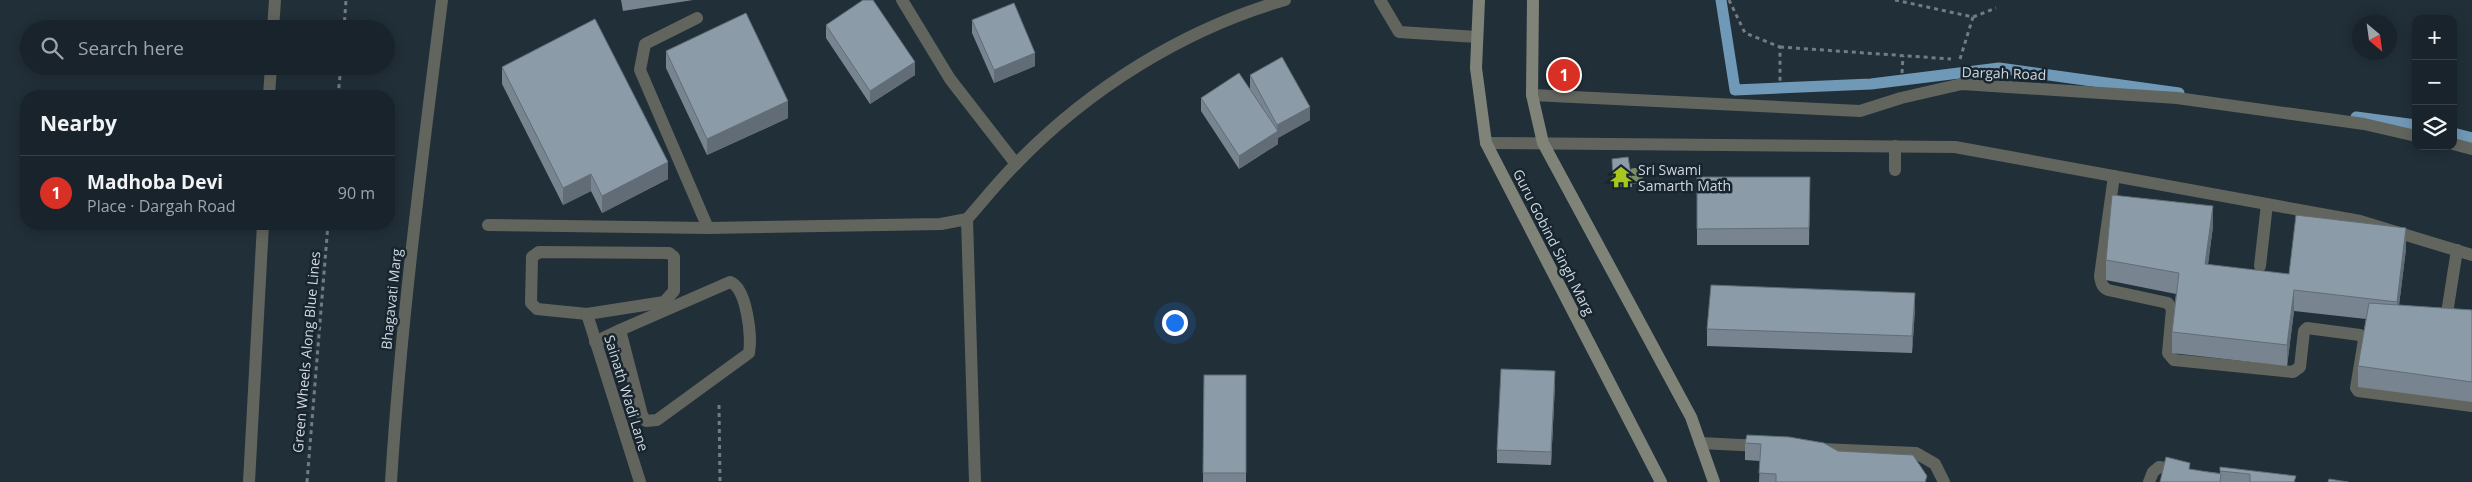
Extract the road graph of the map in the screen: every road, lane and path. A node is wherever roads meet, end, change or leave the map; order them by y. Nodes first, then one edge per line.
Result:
1 (275, 0) edge
2 (346, 0) edge
3 (442, 0) edge
4 (902, 0) edge
5 (1285, 0) edge
6 (1380, 0) edge
7 (1479, 0) edge
8 (1533, 0) edge
9 (1729, 0) edge
10 (1895, 0) edge
11 (1996, 8) dead end
12 (1973, 17) junction
13 (697, 18) dead end
14 (274, 20) edge
15 (345, 20) edge
16 (1477, 37) junction
17 (1780, 47) junction
18 (270, 75) edge
19 (340, 75) edge
20 (269, 90) edge
21 (339, 90) edge
22 (1532, 95) junction
23 (1781, 107) junction
24 (2412, 135) edge
25 (1486, 143) junction
26 (1544, 143) junction
27 (2457, 145) edge
28 (1895, 146) junction
29 (2472, 149) edge
30 (1016, 164) junction
31 (1894, 170) dead end
32 (2114, 176) junction
33 (2267, 204) junction
34 (967, 219) junction
35 (488, 225) dead end
36 (708, 228) junction
37 (262, 230) edge
38 (328, 230) edge
39 (2457, 250) junction
40 (2472, 254) edge
41 (2260, 266) dead end
42 (2447, 313) edge
43 (587, 314) junction
44 (620, 330) junction
45 (595, 342) junction
46 (719, 402) dead end
47 (2472, 406) edge
48 (1700, 443) junction
49 (1770, 446) edge
50 (1809, 448) edge
51 (2188, 471) edge
52 (249, 482) edge
53 (307, 482) edge
54 (391, 482) edge
55 (640, 482) edge
56 (720, 482) edge
57 (975, 482) edge
58 (1661, 482) edge
59 (1714, 482) edge
60 (1944, 482) edge
61 (2150, 482) edge

1 - 14 street
2 - 15 path
3 - 54 street, Bhagavati Marg
4 - 30 street
5 - 30 street
6 - 16 street
7 - 16 street, Guru Gobind Singh Marg
8 - 22 street
9 - 17 path
10 - 12 path
11 - 12 path
12 - 17 path
13 - 36 street
16 - 25 street, Guru Gobind Singh Marg
17 - 23 path
18 - 20 street
19 - 21 path
22 - 23 street, Dargah Road
22 - 26 street
23 - 24 street, Dargah Road
25 - 26 street
25 - 58 street, Guru Gobind Singh Marg
26 - 28 street
26 - 48 street
27 - 29 street
28 - 31 street
28 - 32 street
30 - 34 street
32 - 33 street
32 - 47 street
33 - 39 street
33 - 41 street
34 - 36 street
34 - 57 street
35 - 36 street
37 - 52 street
38 - 53 path, Green Wheels Along Blue Lines
39 - 40 street
39 - 42 street
43 - 43 street
43 - 45 street, Sainath Wadi Lane
44 - 44 street
44 - 45 street
45 - 55 street, Sainath Wadi Lane
46 - 56 path
48 - 49 street
48 - 59 street
50 - 60 street
51 - 61 street

